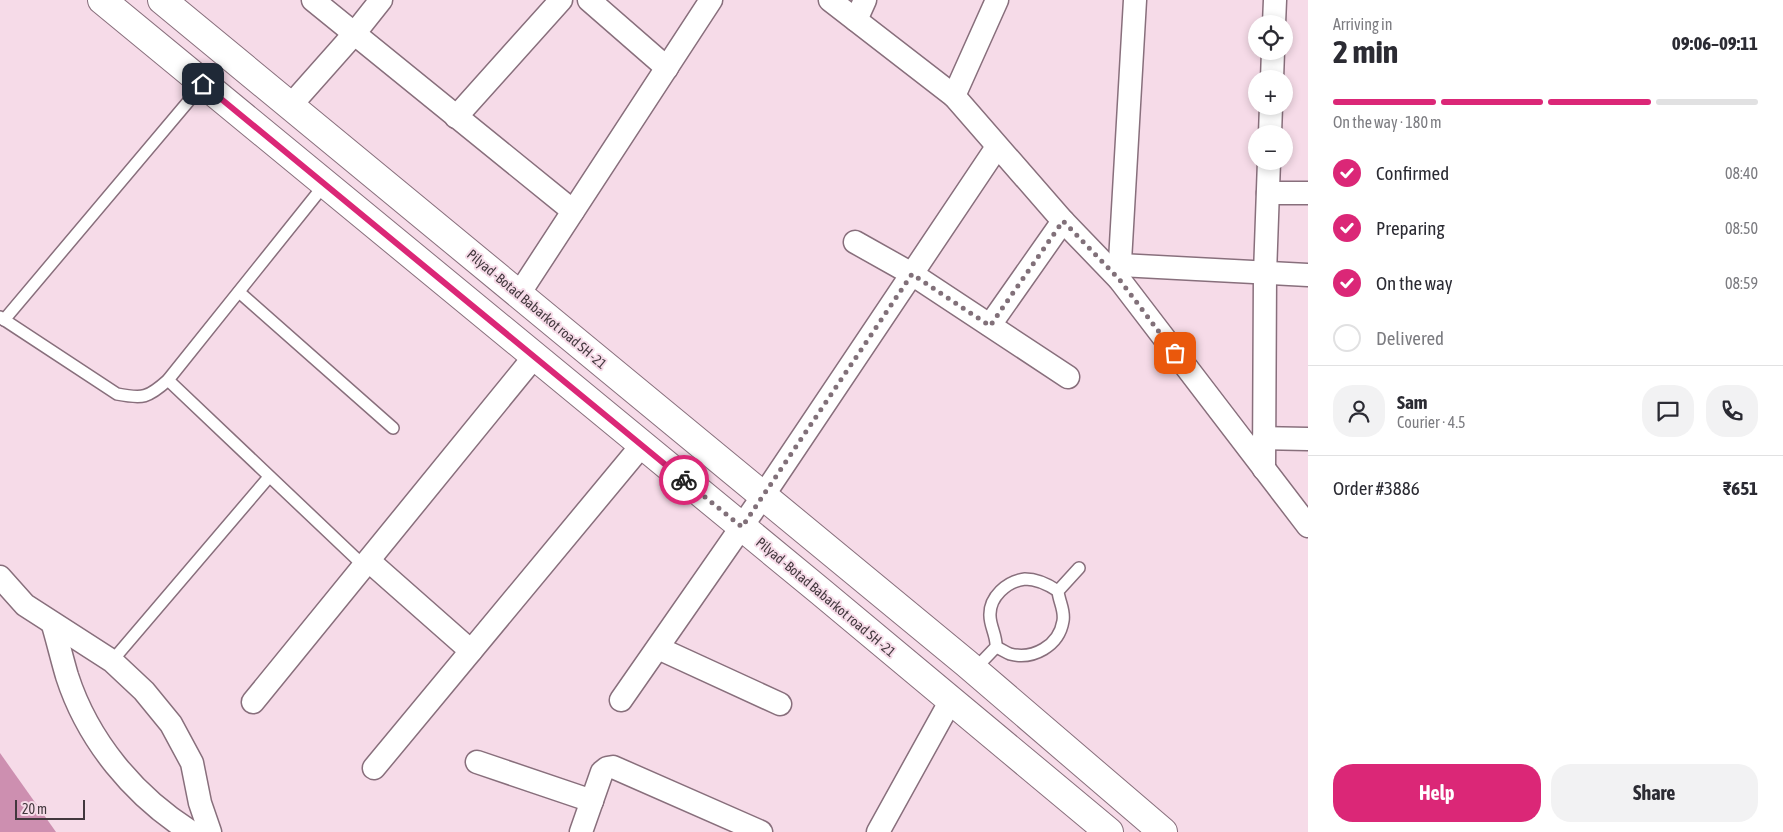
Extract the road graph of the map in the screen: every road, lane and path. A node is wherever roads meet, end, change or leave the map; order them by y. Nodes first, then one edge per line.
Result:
1 (102, 0) edge
2 (162, 0) edge
3 (313, 0) edge
4 (381, 0) edge
5 (561, 0) edge
6 (590, 0) edge
7 (711, 0) edge
8 (830, 0) edge
9 (865, 0) edge
10 (997, 0) edge
11 (1135, 0) edge
12 (1275, 0) edge
13 (1274, 15) edge
14 (856, 20) junction
15 (354, 34) junction
16 (667, 68) junction
17 (203, 84) junction
18 (954, 96) junction
19 (290, 105) junction
20 (456, 117) junction
21 (997, 147) junction
22 (1269, 170) edge
23 (325, 184) junction
24 (1268, 193) junction
25 (1308, 193) edge
26 (573, 211) junction
27 (1063, 221) junction
28 (856, 242) dead end
29 (1119, 272) junction
30 (912, 274) junction
31 (1265, 274) junction
32 (1308, 275) edge
33 (239, 292) junction
34 (519, 294) junction
35 (2, 319) edge
36 (990, 326) junction
37 (534, 357) junction
38 (1068, 377) dead end
39 (168, 380) junction
40 (393, 428) dead end
41 (1264, 438) junction
42 (1308, 439) edge
43 (642, 445) junction
44 (1264, 469) junction
45 (269, 477) junction
46 (763, 496) junction
47 (1308, 526) edge
48 (742, 527) junction
49 (366, 564) junction
50 (1079, 568) dead end
51 (0, 577) edge
52 (1058, 591) junction
53 (53, 624) junction
54 (996, 647) junction
55 (658, 648) junction
56 (470, 651) junction
57 (112, 661) junction
58 (973, 671) junction
59 (621, 700) dead end
60 (951, 700) junction
61 (253, 702) dead end
62 (780, 704) dead end
63 (477, 762) dead end
64 (374, 768) dead end
65 (592, 801) junction
66 (191, 832) edge
67 (210, 832) edge
68 (581, 832) edge
69 (761, 832) edge
70 (878, 832) edge
71 (1109, 832) edge
72 (1163, 832) edge

1 - 17 main road, Pilyad -Botad Babarkot road SH -21
2 - 19 main road, Pilyad -Botad Babarkot road SH -21
3 - 15 street
4 - 15 street
5 - 20 street
6 - 16 street
7 - 16 street
8 - 14 street
9 - 14 street
10 - 18 street
11 - 29 street
12 - 13 street
14 - 18 street
15 - 19 street
15 - 20 street
16 - 26 street
17 - 23 main road, Pilyad -Botad Babarkot road SH -21
17 - 35 lane
18 - 21 street
19 - 34 main road, Pilyad -Botad Babarkot road SH -21
20 - 26 street
21 - 27 street
21 - 30 street
22 - 24 street
23 - 33 lane
23 - 37 main road, Pilyad -Botad Babarkot road SH -21
24 - 25 street
24 - 31 street
26 - 34 street
27 - 29 street
27 - 36 street
28 - 30 street
29 - 31 street
29 - 44 street
30 - 36 street
30 - 46 street
31 - 32 street
31 - 41 street
33 - 39 lane
33 - 40 lane
34 - 46 main road, Pilyad -Botad Babarkot road SH -21
35 - 39 lane
36 - 38 street
37 - 43 main road, Pilyad -Botad Babarkot road SH -21
37 - 49 street
39 - 45 lane
41 - 42 street
41 - 44 street
43 - 48 main road, Pilyad -Botad Babarkot road SH -21
43 - 56 street
44 - 47 street
45 - 49 lane
45 - 57 lane
46 - 48 street
46 - 58 main road, Pilyad -Botad Babarkot road SH -21
48 - 55 street
48 - 60 main road, Pilyad -Botad Babarkot road SH -21
49 - 56 street
49 - 61 street
50 - 52 lane
51 - 53 street
52 - 54 lane
52 - 54 lane
53 - 57 street
53 - 66 street
54 - 58 lane
55 - 59 street
55 - 62 street
56 - 64 street
57 - 67 street
58 - 72 main road, Pilyad -Botad Babarkot road SH -21
60 - 70 street
60 - 71 main road, Pilyad -Botad Babarkot road SH -21
63 - 65 street
65 - 68 street
65 - 69 street

